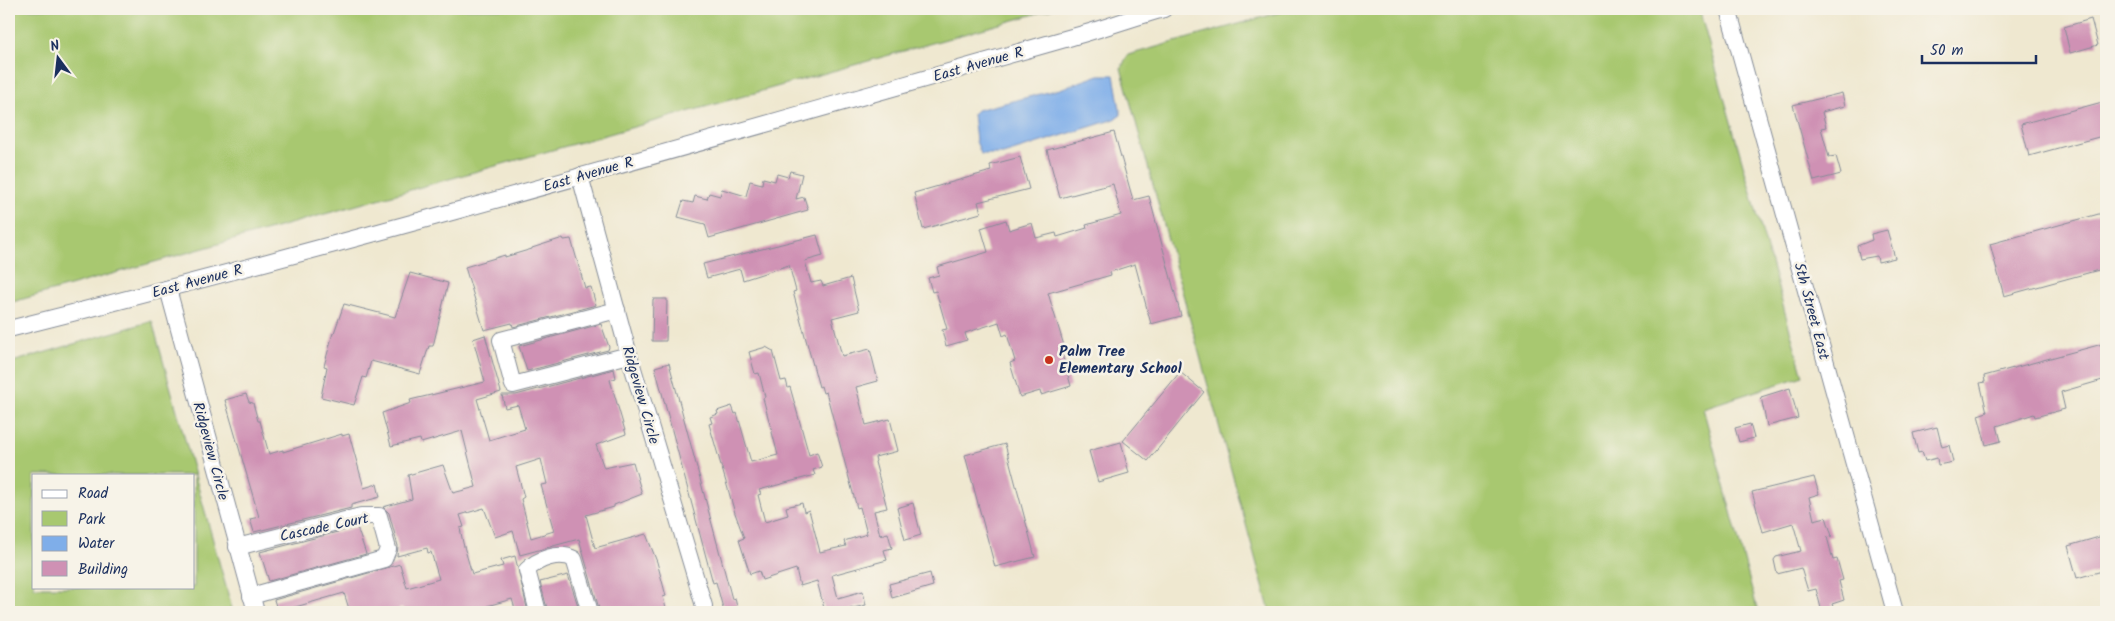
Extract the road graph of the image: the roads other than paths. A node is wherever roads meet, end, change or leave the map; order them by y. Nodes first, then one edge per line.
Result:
1 (1164, 9) edge
2 (1728, 9) edge
3 (580, 176) junction
4 (168, 289) junction
5 (617, 310) junction
6 (9, 329) edge
7 (629, 355) junction
8 (237, 547) junction
9 (251, 596) junction
10 (256, 612) edge
11 (538, 612) edge
12 (590, 612) edge
13 (703, 612) edge
14 (1895, 612) edge

1 - 3 street, East Avenue R
2 - 14 street, 5th Street East
3 - 4 street, East Avenue R
3 - 5 street, Ridgeview Circle
4 - 6 street, East Avenue R
4 - 8 street, Ridgeview Circle
5 - 7 street, Ridgeview Circle
5 - 7 street
7 - 13 street, Ridgeview Circle
8 - 9 street, Ridgeview Circle
8 - 9 street, Cascade Court
9 - 10 street, Ridgeview Circle
11 - 12 street

